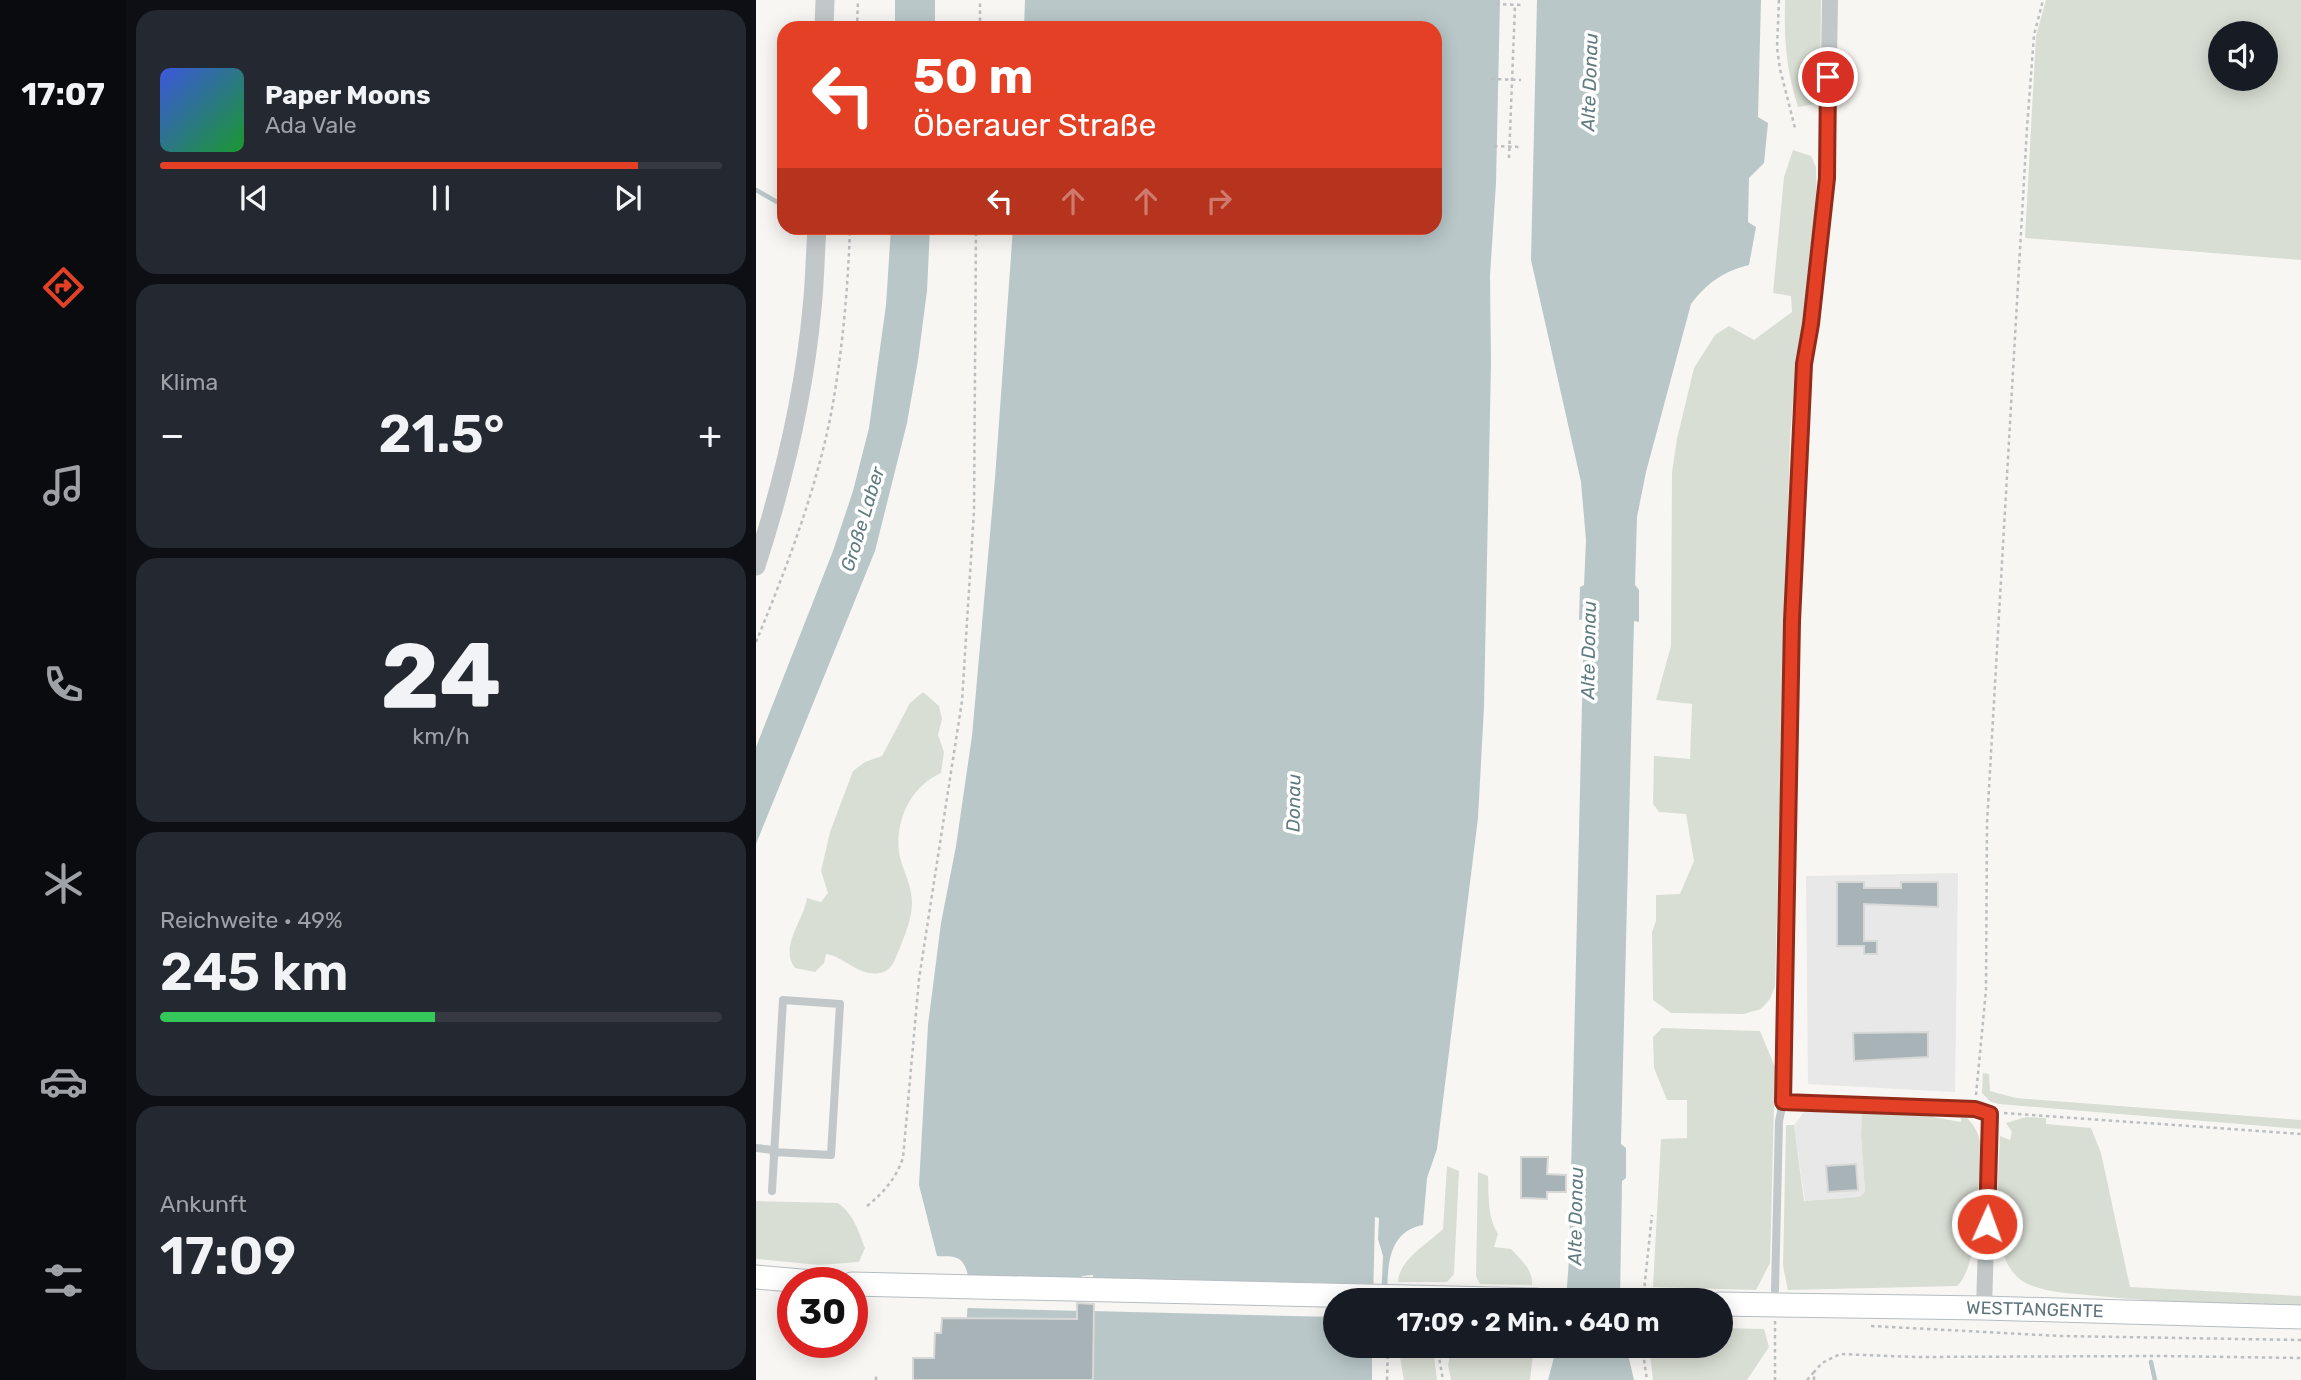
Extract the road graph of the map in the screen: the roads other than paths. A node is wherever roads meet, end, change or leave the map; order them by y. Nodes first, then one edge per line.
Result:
1 (825, 0) edge
2 (1830, 0) edge
3 (824, 21) edge
4 (817, 235) edge
5 (756, 566) edge
6 (1783, 1102) junction
7 (756, 1149) edge
8 (774, 1151) junction
9 (772, 1191) dead end
10 (756, 1277) edge
11 (777, 1279) edge
12 (868, 1284) edge
13 (1323, 1296) edge
14 (1733, 1304) edge
15 (1773, 1304) junction
16 (1984, 1308) junction
17 (2301, 1317) edge

1 - 3 street
2 - 6 street
4 - 5 street
6 - 15 lane
6 - 16 street
7 - 8 lane
8 - 8 lane
8 - 9 lane
10 - 11 main road
12 - 13 main road
14 - 15 main road, WESTTANGENTE
15 - 16 main road, WESTTANGENTE
16 - 17 main road, WESTTANGENTE

